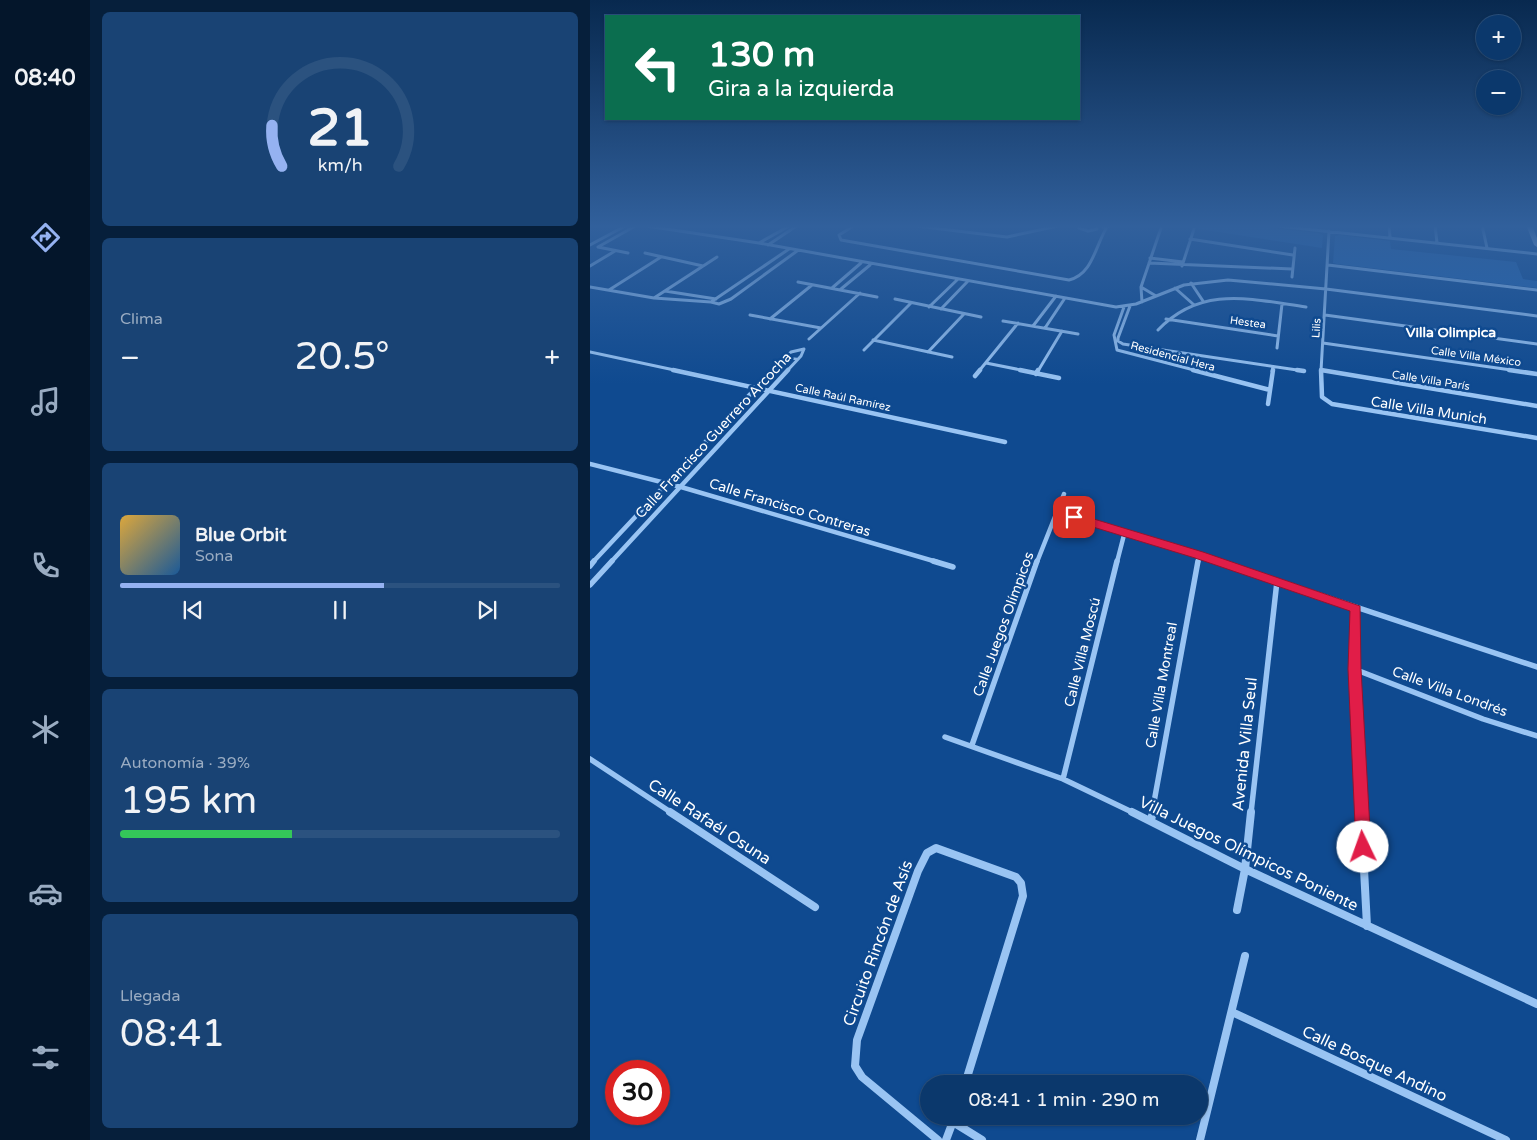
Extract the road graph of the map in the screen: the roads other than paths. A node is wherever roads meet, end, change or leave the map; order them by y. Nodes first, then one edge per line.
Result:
1 (628, 278) edge
2 (684, 278) edge
3 (746, 278) edge
4 (758, 278) edge
5 (843, 278) edge
6 (854, 278) edge
7 (947, 278) edge
8 (1059, 278) edge
9 (1078, 278) edge
10 (1144, 278) edge
11 (1327, 278) edge
12 (1438, 278) edge
13 (958, 280) junction
14 (968, 281) junction
15 (798, 282) dead end
16 (1191, 284) junction
17 (812, 285) junction
18 (590, 287) edge
19 (1141, 287) junction
20 (832, 288) junction
21 (1175, 288) junction
22 (841, 289) junction
23 (1326, 289) junction
24 (609, 290) junction
25 (1537, 290) edge
26 (665, 291) junction
27 (860, 294) junction
28 (1056, 296) junction
29 (1156, 296) junction
30 (877, 297) dead end
31 (654, 298) junction
32 (1065, 298) junction
33 (716, 299) junction
34 (895, 299) dead end
35 (1203, 301) junction
36 (711, 302) junction
37 (1142, 302) junction
38 (910, 303) junction
39 (1193, 304) junction
40 (1282, 304) junction
41 (1130, 306) junction
42 (929, 307) junction
43 (1124, 307) junction
44 (1306, 307) dead end
45 (941, 309) junction
46 (964, 314) junction
47 (1325, 315) junction
48 (750, 316) dead end
49 (1537, 316) edge
50 (982, 317) dead end
51 (770, 319) junction
52 (1166, 319) junction
53 (1003, 321) dead end
54 (1018, 324) junction
55 (1033, 326) junction
56 (821, 328) junction
57 (1044, 328) junction
58 (1158, 330) dead end
59 (1062, 331) junction
60 (1078, 334) dead end
61 (1278, 336) junction
62 (1113, 337) junction
63 (1118, 338) junction
64 (809, 339) dead end
65 (873, 340) junction
66 (1324, 343) junction
67 (1537, 344) edge
68 (1277, 348) dead end
69 (1150, 349) junction
70 (864, 350) dead end
71 (590, 352) edge
72 (928, 352) junction
73 (952, 357) dead end
74 (786, 358) junction
75 (1145, 358) junction
76 (797, 359) junction
77 (986, 363) junction
78 (1272, 367) junction
79 (1322, 370) junction
80 (1304, 371) dead end
81 (1036, 374) junction
82 (1537, 374) edge
83 (975, 376) dead end
84 (1059, 378) dead end
85 (756, 387) junction
86 (767, 390) junction
87 (1270, 390) junction
88 (1321, 396) joint
89 (1268, 404) dead end
90 (1537, 406) edge
91 (1537, 438) edge
92 (1005, 442) dead end
93 (590, 464) edge
94 (668, 483) junction
95 (681, 487) junction
96 (1064, 494) dead end
97 (1058, 512) junction
98 (1125, 531) junction
99 (1199, 555) junction
100 (590, 566) edge
101 (953, 567) dead end
102 (1277, 581) junction
103 (590, 585) edge
104 (1356, 609) junction
105 (1537, 667) edge
106 (1354, 669) junction
107 (1537, 736) edge
108 (945, 737) dead end
109 (972, 745) junction
110 (590, 759) edge
111 (1063, 779) junction
112 (1151, 820) junction
113 (1245, 870) junction
114 (815, 907) dead end
115 (1237, 910) dead end
116 (1367, 926) junction
117 (1245, 956) dead end
118 (1537, 1004) edge
119 (1232, 1012) junction
120 (968, 1075) edge
121 (952, 1125) edge
122 (962, 1125) edge
123 (938, 1140) edge
124 (946, 1140) edge
125 (982, 1140) edge
126 (1200, 1140) edge
127 (1506, 1140) edge

1 - 24 street
2 - 26 street
3 - 33 street
4 - 36 street
5 - 20 street
6 - 22 street
7 - 13 street
8 - 9 street
10 - 19 street
11 - 23 street, Lilis
12 - 25 street
13 - 14 street
13 - 42 street
14 - 28 street
14 - 45 street
15 - 17 street
16 - 21 street
16 - 23 street
16 - 35 street
17 - 20 street
17 - 51 street
18 - 24 street
19 - 29 street
19 - 37 street
20 - 22 street
21 - 29 street
21 - 39 street
22 - 27 street
23 - 47 street, Lilis
23 - 49 street
24 - 31 street
26 - 31 street
26 - 33 street
27 - 30 street
27 - 56 street
28 - 32 street
28 - 55 street
29 - 37 street
31 - 36 street
32 - 43 street
32 - 57 street
33 - 36 street
34 - 38 street
35 - 39 street, Hestea
35 - 40 street, Hestea
37 - 41 street
38 - 42 street
38 - 65 street
39 - 52 street, Hestea
40 - 44 street
40 - 61 street, Hestea
41 - 43 street
41 - 63 street, Residencial Hera
42 - 45 street
43 - 62 street, Residencial Hera
45 - 46 street
46 - 50 street
46 - 72 street
47 - 66 street, Lilis
47 - 67 street
48 - 51 street
51 - 56 street
52 - 58 street
52 - 61 street, Hestea
53 - 54 street
54 - 55 street
54 - 77 street
55 - 57 street
56 - 64 street
57 - 59 street
59 - 60 street
59 - 81 street
61 - 68 street
62 - 63 street
62 - 75 street, Residencial Hera
63 - 69 street, Residencial Hera
65 - 70 street
65 - 72 street
66 - 79 street, Lilis
66 - 82 street, Calle Villa México
69 - 75 street
69 - 78 street, Residencial Hera
71 - 85 street, Calle Raúl Ramírez
72 - 73 street
74 - 76 lane
74 - 76 street, Calle Francisco Guerrero Arcocha
74 - 85 street, Calle Francisco Guerrero Arcocha
75 - 87 street, Residencial Hera
76 - 86 street, Calle Francisco Guerrero Arcocha
77 - 81 street
77 - 83 street
78 - 80 street, Residencial Hera
78 - 87 street
79 - 88 street, Lilis
79 - 90 street, Calle Villa París
81 - 84 street
85 - 86 street, Calle Raúl Ramírez
85 - 94 street, Calle Francisco Guerrero Arcocha
86 - 92 street, Calle Raúl Ramírez
86 - 95 street, Calle Francisco Guerrero Arcocha
87 - 89 street
88 - 91 street, Calle Villa Munich
93 - 94 street, Calle Francisco Contreras
94 - 95 street, Calle Francisco Contreras
94 - 100 street, Calle Francisco Guerrero Arcocha
95 - 101 street, Calle Francisco Contreras
95 - 103 street, Calle Francisco Guerrero Arcocha
96 - 97 street, Calle Juegos Olímpicos
97 - 98 street
97 - 109 street, Calle Juegos Olímpicos
98 - 99 street
98 - 111 street, Calle Villa Moscú
99 - 102 street
99 - 112 street, Calle Villa Montreal
102 - 104 street
102 - 113 street, Avenida Villa Seul
104 - 105 street
104 - 106 street
106 - 107 street, Calle Villa Londrés
106 - 116 street
108 - 109 street, Villa Juegos Olímpicos Poniente
109 - 111 street, Villa Juegos Olímpicos Poniente
110 - 114 street, Calle Rafaél Osuna
111 - 112 street, Villa Juegos Olímpicos Poniente
112 - 113 street, Villa Juegos Olímpicos Poniente
113 - 115 street, Avenida Villa Seul
113 - 116 street, Villa Juegos Olímpicos Poniente
116 - 118 street, Villa Juegos Olímpicos Poniente
117 - 119 street
119 - 126 street
119 - 127 street, Calle Bosque Andino
120 - 123 street, Circuito Rincón de Asís
121 - 124 street
122 - 125 street

